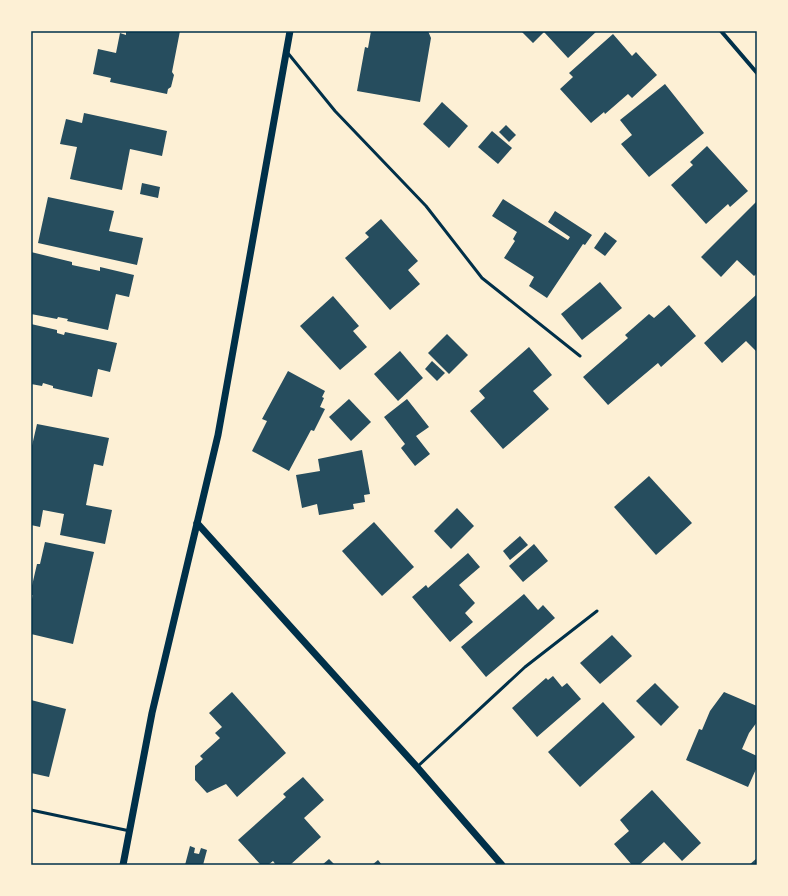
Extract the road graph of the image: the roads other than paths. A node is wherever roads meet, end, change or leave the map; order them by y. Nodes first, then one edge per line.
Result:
1 (290, 31) edge
2 (721, 31) edge
3 (286, 50) junction
4 (757, 73) edge
5 (580, 356) dead end
6 (197, 523) junction
7 (597, 611) dead end
8 (417, 767) junction
9 (31, 810) edge
10 (130, 831) junction
11 (123, 865) edge
12 (502, 865) edge

1 - 3 street
2 - 4 street
3 - 5 lane
3 - 6 street
6 - 8 street
6 - 10 street
7 - 8 lane
8 - 12 street
9 - 10 lane
10 - 11 street

